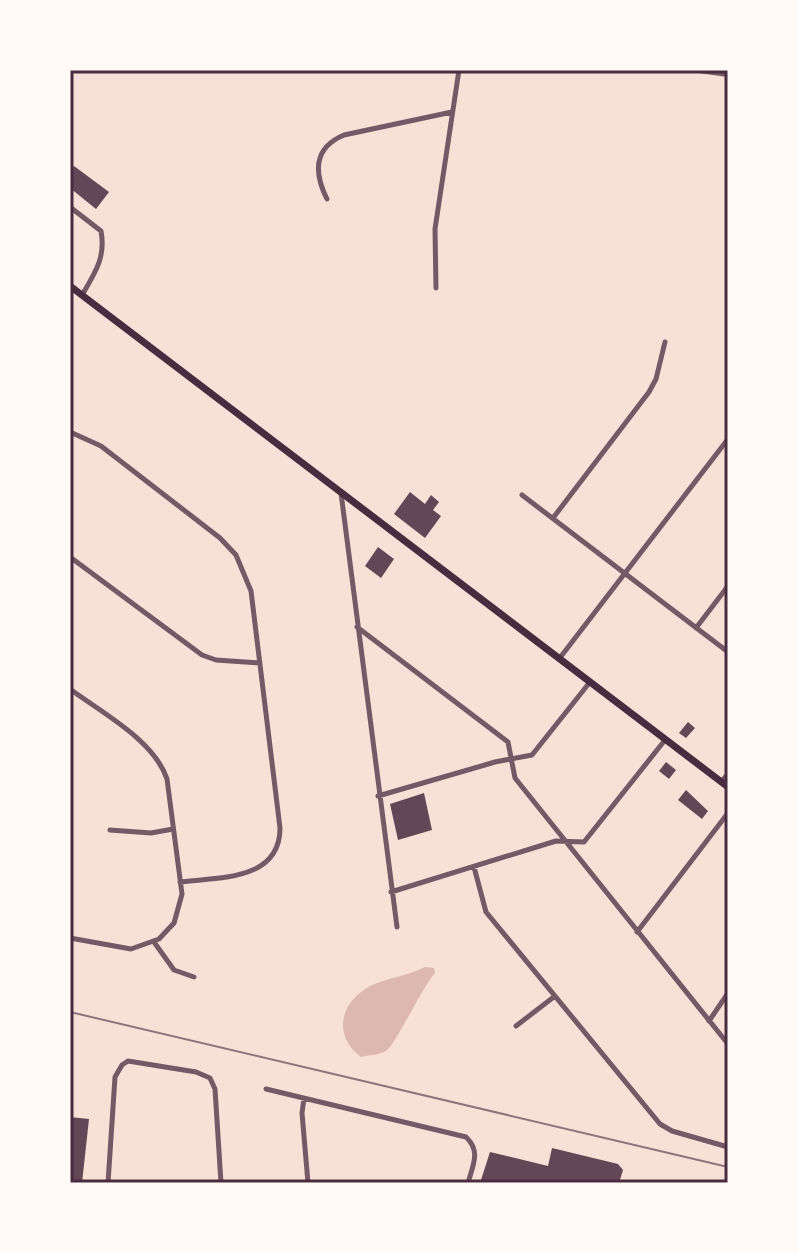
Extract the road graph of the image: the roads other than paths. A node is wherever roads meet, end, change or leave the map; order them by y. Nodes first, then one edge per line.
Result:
1 (459, 70) edge
2 (699, 70) edge
3 (728, 74) edge
4 (452, 112) junction
5 (327, 199) dead end
6 (70, 207) edge
7 (70, 286) edge
8 (436, 288) dead end
9 (82, 295) junction
10 (665, 342) dead end
11 (70, 432) edge
12 (728, 439) edge
13 (341, 492) junction
14 (522, 495) dead end
15 (553, 518) junction
16 (70, 557) edge
17 (625, 573) junction
18 (728, 586) edge
19 (357, 627) junction
20 (696, 628) junction
21 (728, 652) edge
22 (559, 659) junction
23 (260, 663) junction
24 (590, 682) junction
25 (70, 689) edge
26 (665, 740) junction
27 (512, 759) junction
28 (728, 774) edge
29 (725, 785) edge
30 (378, 796) junction
31 (728, 813) edge
32 (173, 829) junction
33 (110, 830) dead end
34 (562, 841) junction
35 (474, 867) junction
36 (180, 882) junction
37 (391, 892) junction
38 (397, 927) dead end
39 (637, 932) junction
40 (70, 938) edge
41 (154, 942) junction
42 (194, 977) dead end
43 (728, 993) edge
44 (555, 996) junction
45 (709, 1021) junction
46 (516, 1026) dead end
47 (728, 1044) edge
48 (266, 1089) dead end
49 (304, 1098) junction
50 (728, 1147) edge
51 (108, 1183) edge
52 (221, 1183) edge
53 (308, 1183) edge
54 (468, 1183) edge

1 - 4 street
2 - 3 street
4 - 5 street
4 - 8 street
6 - 9 street
7 - 9 main road
9 - 13 main road
10 - 15 street
11 - 23 street
12 - 17 street
13 - 19 street
13 - 22 main road
14 - 15 street
15 - 17 street
16 - 23 street
17 - 20 street
17 - 22 street
18 - 20 street
19 - 27 street
19 - 30 street
20 - 21 street
22 - 24 main road
23 - 36 street
24 - 26 main road
24 - 27 street
25 - 32 street
26 - 29 main road
26 - 34 street
27 - 30 street
27 - 34 street
28 - 29 street
30 - 37 street
31 - 39 street
32 - 33 street
32 - 36 street
34 - 35 street
34 - 39 street
35 - 37 street
35 - 44 street
36 - 41 street
37 - 38 street
39 - 45 street
40 - 41 street
41 - 42 street
43 - 45 street
44 - 46 street
44 - 50 street
45 - 47 street
48 - 49 street
49 - 53 street
49 - 54 street
51 - 52 street

